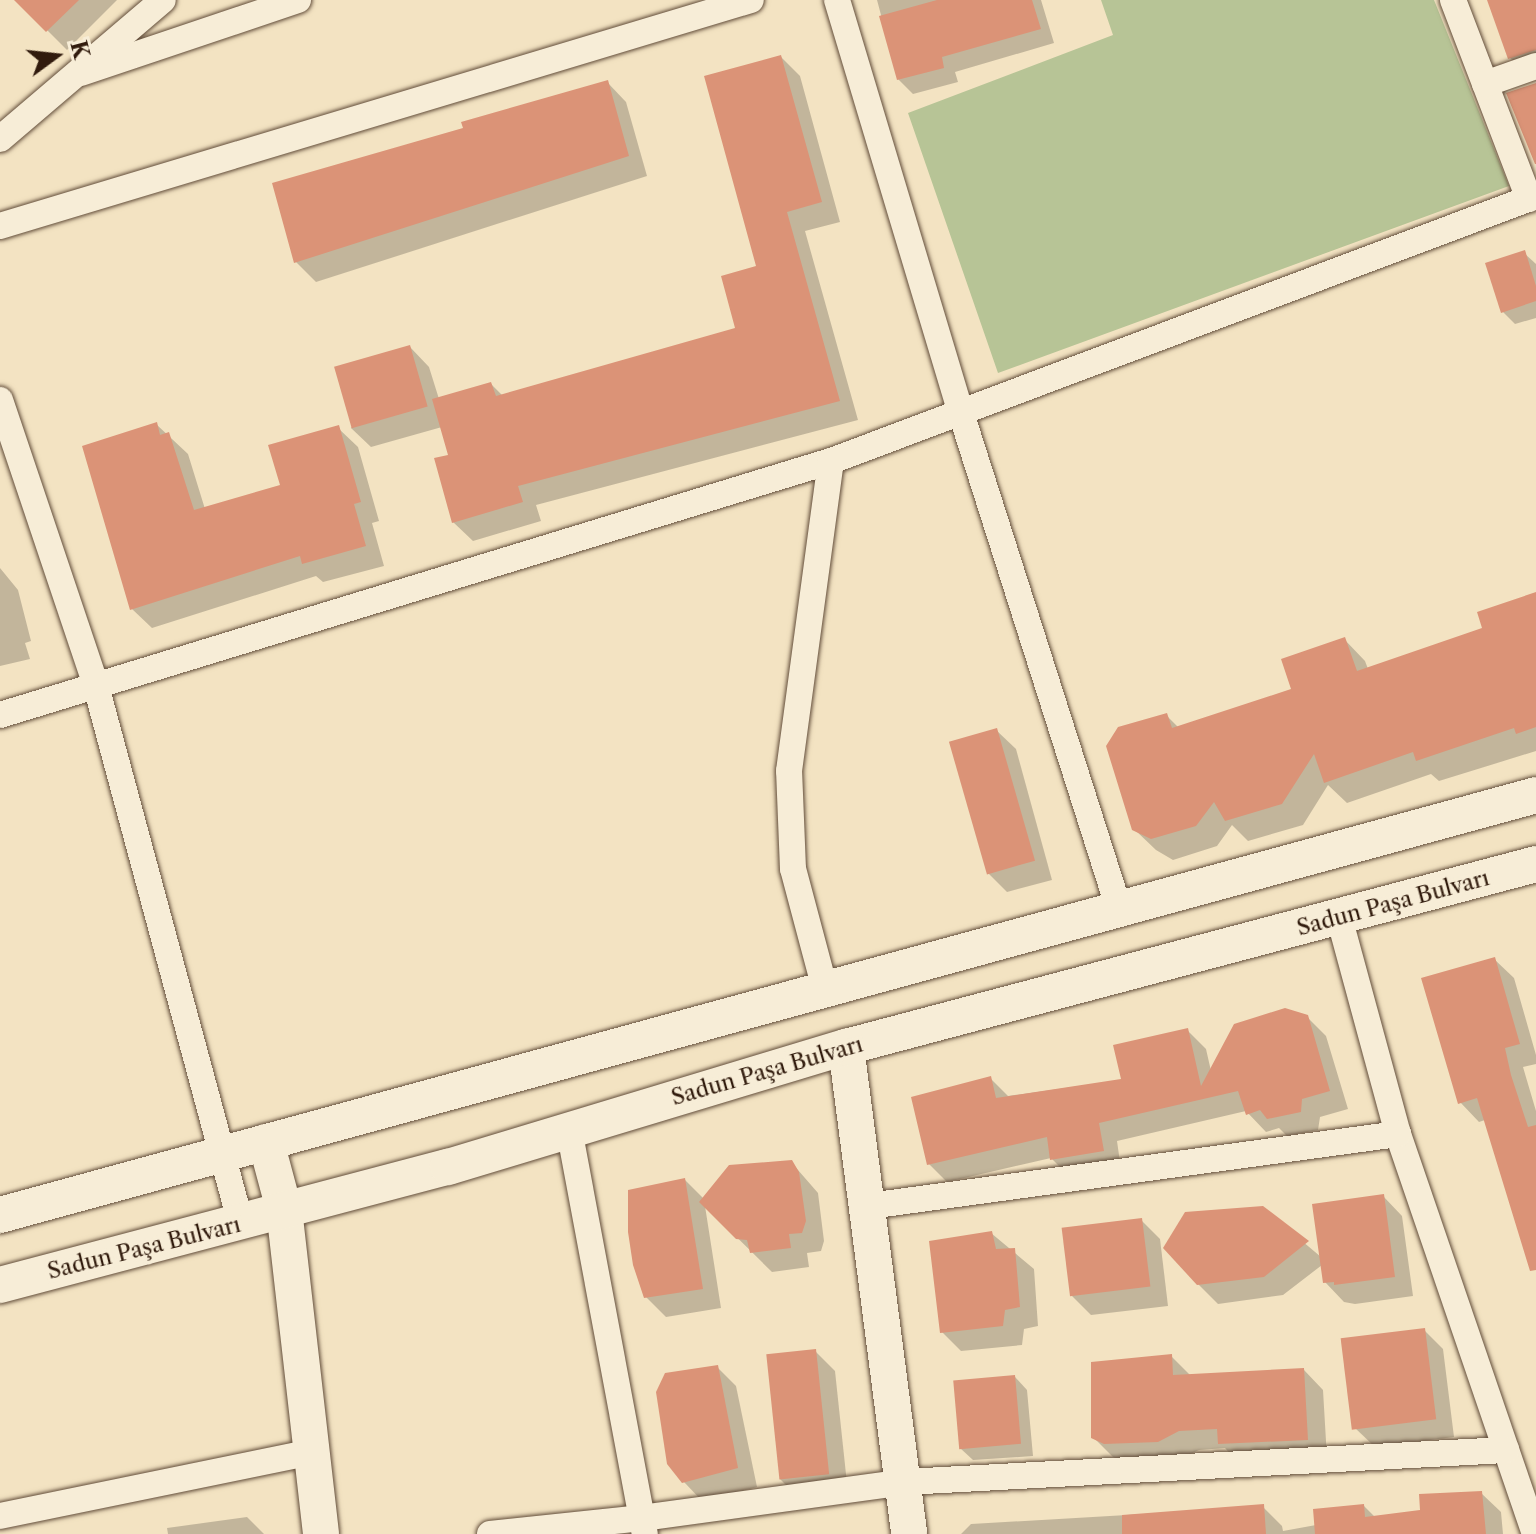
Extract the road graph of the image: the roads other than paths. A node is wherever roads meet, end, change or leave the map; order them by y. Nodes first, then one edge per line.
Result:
1 (163, 0) edge
2 (298, 0) edge
3 (751, 0) edge
4 (837, 0) edge
5 (1453, 0) edge
6 (1536, 66) edge
7 (81, 73) junction
8 (1485, 84) junction
9 (0, 139) edge
10 (1532, 198) edge
11 (0, 226) edge
12 (0, 400) edge
13 (961, 413) junction
14 (831, 461) junction
15 (96, 686) junction
16 (0, 715) edge
17 (1536, 795) edge
18 (1536, 864) edge
19 (1119, 909) junction
20 (1339, 917) junction
21 (825, 989) junction
22 (846, 1047) junction
23 (569, 1129) junction
24 (1398, 1134) junction
25 (266, 1142) junction
26 (223, 1154) junction
27 (869, 1206) junction
28 (284, 1209) junction
29 (0, 1215) edge
30 (241, 1224) junction
31 (0, 1285) edge
32 (1506, 1450) junction
33 (311, 1452) junction
34 (905, 1482) junction
35 (0, 1516) edge
36 (643, 1526) edge
37 (321, 1534) edge
38 (490, 1534) edge
39 (909, 1534) edge
40 (1535, 1534) edge

1 - 7 street
2 - 7 street
3 - 11 street
4 - 13 street
5 - 8 street
6 - 8 street
7 - 9 street
8 - 10 street
10 - 13 street
12 - 15 street
13 - 14 street
13 - 19 street
14 - 15 street
14 - 21 street
15 - 16 street
15 - 26 street
17 - 19 main road
18 - 20 main road, Sadun Paşa Bulvarı
19 - 21 main road
20 - 22 main road, Sadun Paşa Bulvarı
20 - 24 street
21 - 25 main road
22 - 23 main road, Sadun Paşa Bulvarı
22 - 27 main road
23 - 28 main road, Sadun Paşa Bulvarı
23 - 36 street
24 - 27 street
24 - 32 street
25 - 26 main road
25 - 28 main road
26 - 29 main road
26 - 30 street
27 - 34 main road
28 - 30 main road, Sadun Paşa Bulvarı
28 - 33 main road
30 - 31 main road, Sadun Paşa Bulvarı
32 - 34 street
32 - 40 street
33 - 35 street
33 - 37 main road
34 - 36 street
34 - 39 main road
36 - 38 street

